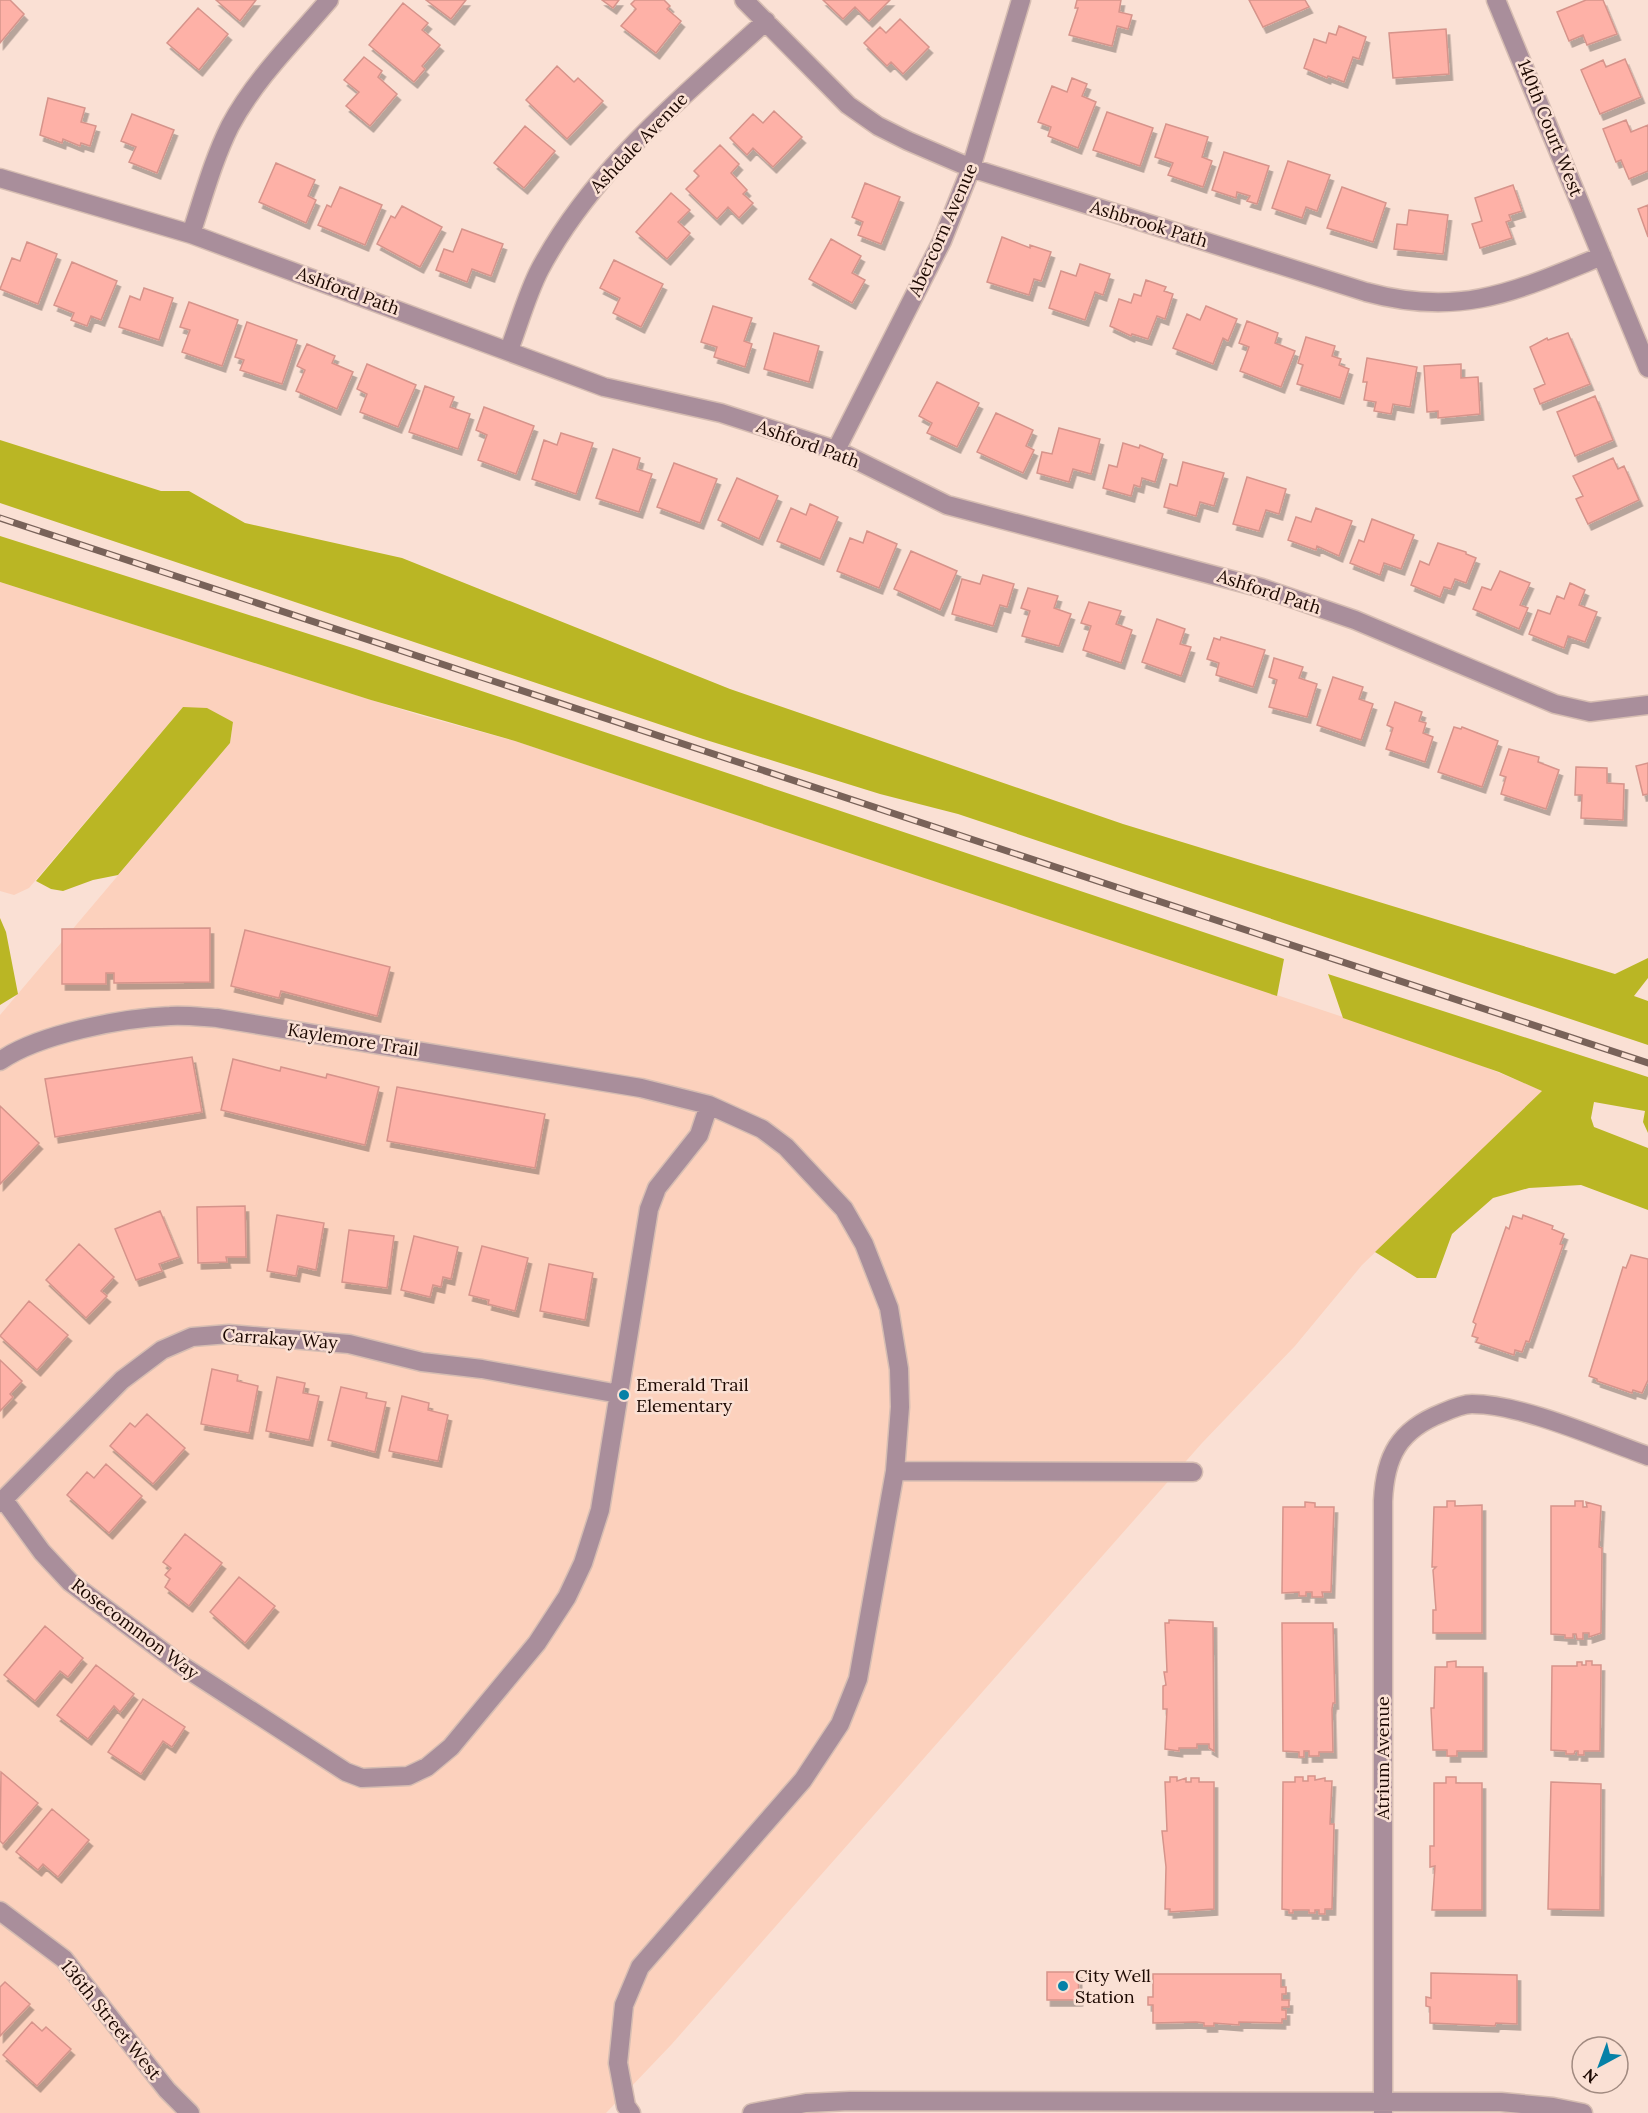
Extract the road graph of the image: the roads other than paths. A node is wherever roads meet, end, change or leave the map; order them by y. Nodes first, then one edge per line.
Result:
1 (329, 0) edge
2 (744, 0) edge
3 (1021, 0) edge
4 (1496, 0) edge
5 (766, 21) junction
6 (971, 168) junction
7 (0, 178) edge
8 (191, 234) junction
9 (1602, 256) junction
10 (509, 350) junction
11 (1648, 368) edge
12 (836, 450) junction
13 (1648, 705) edge
14 (0, 1061) edge
15 (709, 1105) junction
16 (619, 1394) junction
17 (1648, 1456) edge
18 (895, 1471) junction
19 (1193, 1472) dead end
20 (2, 1501) edge
21 (0, 1911) edge
22 (1383, 2107) edge
23 (190, 2113) edge
24 (631, 2113) edge
25 (752, 2113) edge
26 (1583, 2113) edge

1 - 8 street
2 - 5 street, Ashbrook Path
3 - 6 street, Abercorn Avenue
4 - 9 street, 140th Court West
5 - 6 street, Ashbrook Path
5 - 10 street, Ashdale Avenue
6 - 9 street, Ashbrook Path
6 - 12 street, Abercorn Avenue
7 - 8 street, Ashford Path
8 - 10 street, Ashford Path
9 - 11 street, 140th Court West
10 - 12 street, Ashford Path
12 - 13 street, Ashford Path
14 - 15 street, Kaylemore Trail
15 - 16 street, Rosecommon Way
15 - 18 street, Kaylemore Trail
16 - 20 street, Carrakay Way
16 - 20 street, Rosecommon Way
17 - 22 street, Atrium Avenue
18 - 19 street
18 - 24 street, Kaylemore Trail
21 - 23 street, 136th Street West
22 - 25 street
22 - 26 street

